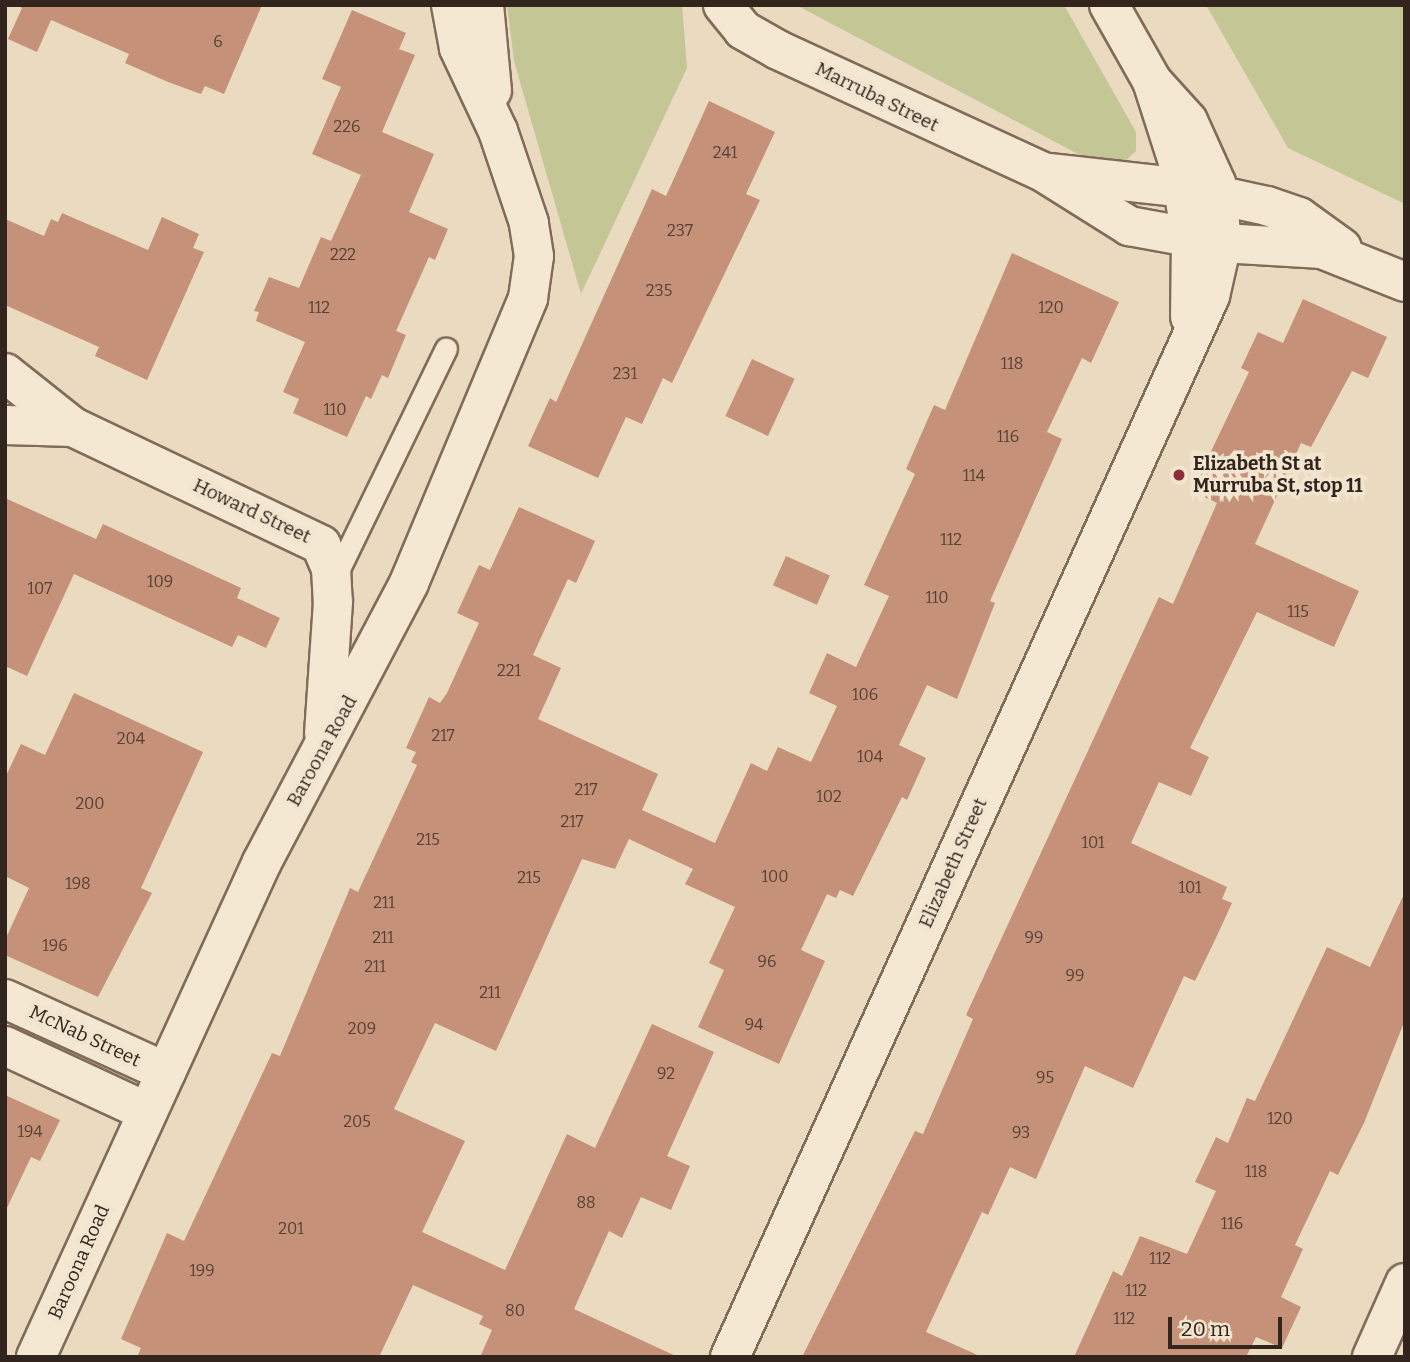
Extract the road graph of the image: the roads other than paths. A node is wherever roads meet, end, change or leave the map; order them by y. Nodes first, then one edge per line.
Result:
1 (451, 5) edge
2 (484, 5) edge
3 (723, 5) edge
4 (1109, 5) edge
5 (498, 131) junction
6 (1043, 172) junction
7 (1202, 192) junction
8 (1206, 241) junction
9 (1361, 261) junction
10 (1405, 282) edge
11 (446, 348) dead end
12 (5, 373) edge
13 (5, 425) edge
14 (73, 427) junction
15 (332, 582) junction
16 (323, 747) junction
17 (5, 999) edge
18 (5, 1046) edge
19 (166, 1072) junction
20 (148, 1112) junction
21 (1405, 1283) edge
22 (36, 1357) edge
23 (730, 1357) edge
24 (1372, 1357) edge

1 - 5 street, Baroona Road
2 - 5 street, Baroona Road
3 - 6 street, Marruba Street
4 - 7 street, Elizabeth Street
5 - 16 street, Baroona Road
6 - 7 street, Marruba Street
6 - 8 street, Marruba Street
7 - 8 street, Elizabeth Street
7 - 9 street, Marruba Street
8 - 9 street, Marruba Street
8 - 23 street, Elizabeth Street
9 - 10 street, Marruba Street
11 - 15 lane
12 - 14 street, Howard Street
13 - 14 street, Howard Street
14 - 15 street, Howard Street
15 - 16 street, Howard Street
16 - 19 street, Baroona Road
17 - 19 street, McNab Street
18 - 20 street
19 - 20 street, Baroona Road
20 - 22 street, Baroona Road
21 - 24 street

